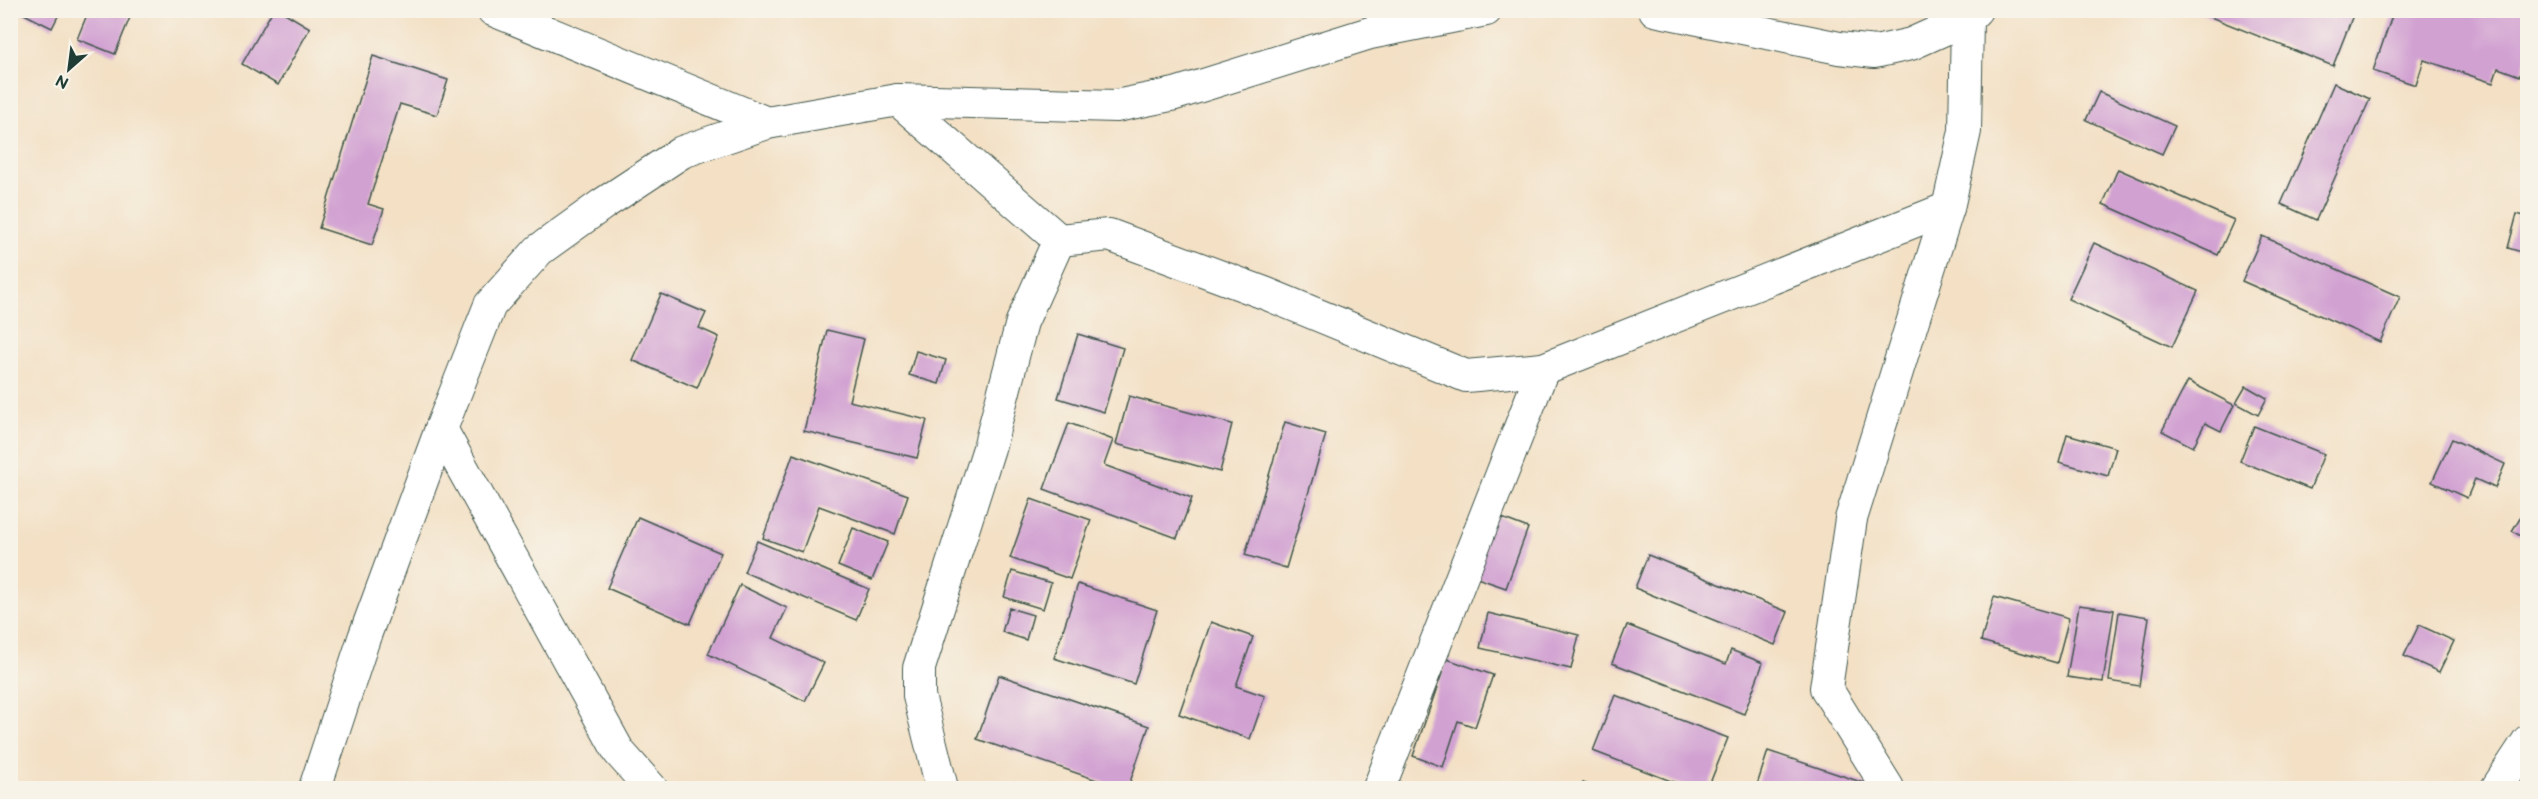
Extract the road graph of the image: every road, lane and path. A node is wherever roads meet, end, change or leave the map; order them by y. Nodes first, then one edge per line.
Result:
1 (493, 10) edge
2 (1486, 10) edge
3 (1655, 10) edge
4 (1972, 15) edge
5 (898, 100) junction
6 (767, 123) junction
7 (1948, 208) junction
8 (1059, 240) junction
9 (1543, 369) junction
10 (441, 429) junction
11 (2528, 741) edge
12 (315, 789) edge
13 (651, 789) edge
14 (942, 789) edge
15 (1379, 789) edge
16 (1888, 789) edge
17 (2497, 789) edge

1 - 6 street
2 - 5 street
3 - 4 street
4 - 7 street
5 - 6 street
5 - 8 street
6 - 10 street
7 - 9 street
7 - 16 street
8 - 9 street
8 - 14 street
9 - 15 street
10 - 12 street
10 - 13 street
11 - 17 street

